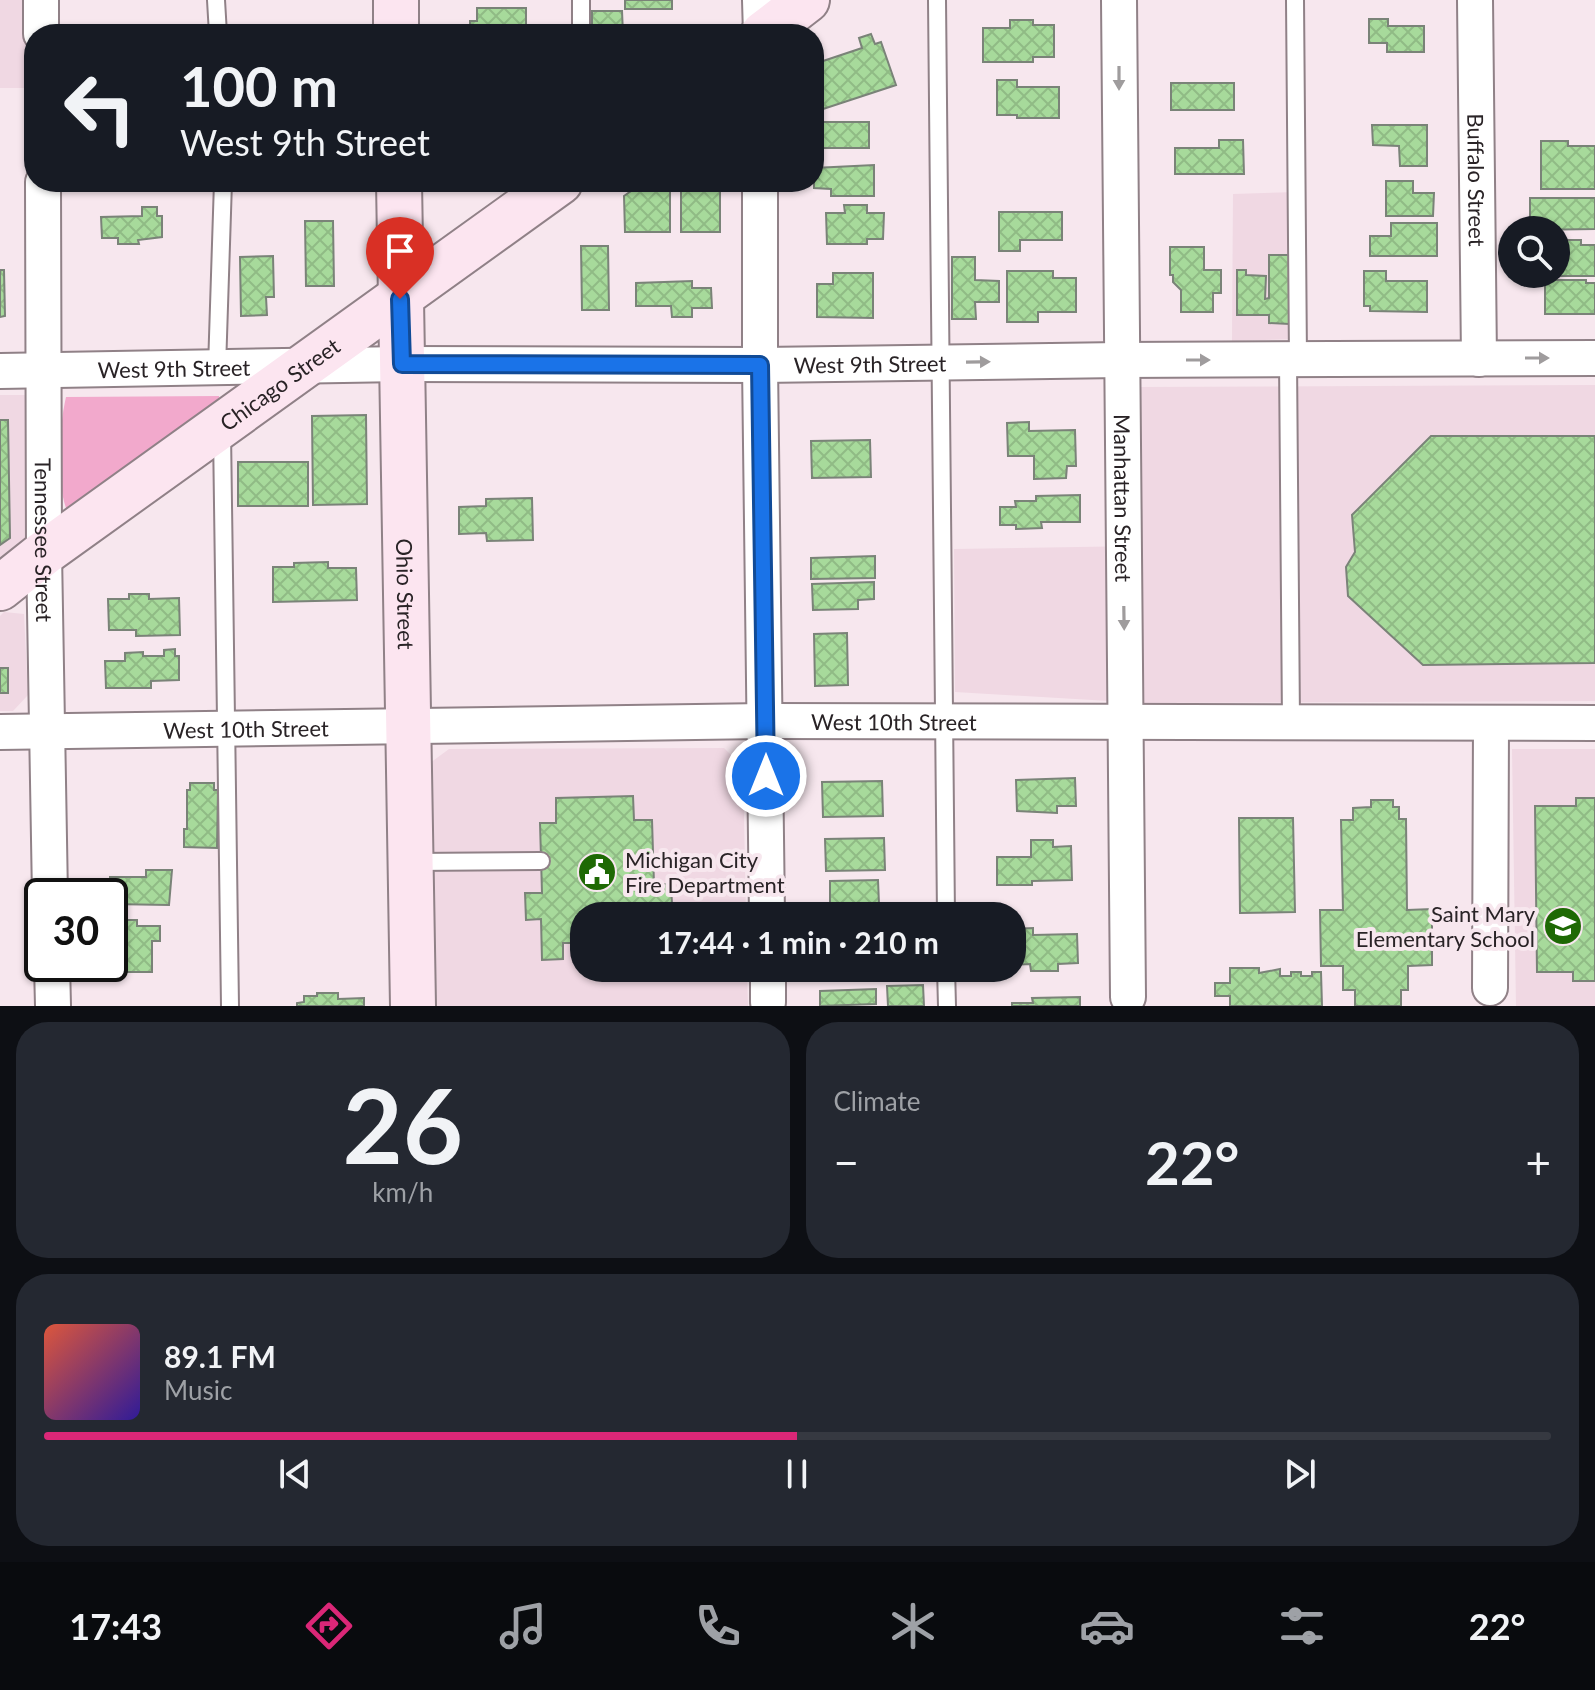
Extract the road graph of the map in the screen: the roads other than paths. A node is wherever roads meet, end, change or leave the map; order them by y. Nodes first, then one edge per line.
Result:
1 (41, 0) edge
2 (216, 0) edge
3 (396, 0) edge
4 (581, 0) edge
5 (760, 0) edge
6 (807, 0) edge
7 (937, 0) edge
8 (1119, 0) edge
9 (1295, 0) edge
10 (1475, 0) edge
11 (41, 24) edge
12 (217, 24) edge
13 (396, 24) edge
14 (581, 24) edge
15 (761, 24) edge
16 (775, 24) edge
17 (43, 192) edge
18 (223, 192) edge
19 (399, 192) edge
20 (546, 192) edge
21 (760, 192) edge
22 (400, 299) junction
23 (1595, 358) edge
24 (1293, 359) junction
25 (1479, 359) junction
26 (1120, 360) junction
27 (940, 363) junction
28 (402, 364) junction
29 (760, 365) junction
30 (305, 367) junction
31 (217, 368) junction
32 (0, 371) edge
33 (44, 371) junction
34 (222, 426) junction
35 (44, 553) junction
36 (0, 588) edge
37 (766, 721) junction
38 (944, 721) junction
39 (1125, 721) junction
40 (1291, 722) junction
41 (1595, 723) edge
42 (1491, 724) junction
43 (410, 727) junction
44 (228, 729) junction
45 (46, 731) junction
46 (0, 732) edge
47 (541, 861) dead end
48 (412, 862) junction
49 (50, 878) edge
50 (767, 902) edge
51 (946, 902) edge
52 (52, 982) edge
53 (768, 982) edge
54 (946, 982) edge
55 (1490, 988) dead end
56 (1128, 997) dead end
57 (768, 1002) dead end
58 (53, 1006) edge
59 (230, 1006) edge
60 (413, 1006) edge
61 (947, 1006) edge

1 - 11 street
2 - 12 lane
3 - 13 street
4 - 14 lane
5 - 15 street
6 - 16 street
7 - 27 lane
8 -> 26 street, Manhattan Street
9 - 24 lane
10 - 25 street, Buffalo Street
17 - 33 street, Tennessee Street
18 - 31 lane
19 - 22 street, Ohio Street
20 - 22 street, Chicago Street
21 - 29 street
22 - 28 street, Ohio Street
22 - 30 street, Chicago Street
25 -> 23 street, West 9th Street
24 - 25 street, West 9th Street
26 -> 24 street, West 9th Street
24 - 40 lane
27 -> 26 street, West 9th Street
26 -> 39 street, Manhattan Street
27 - 29 street, West 9th Street
27 - 38 lane
28 - 29 street, West 9th Street
28 - 30 street, West 9th Street
28 - 43 street, Ohio Street
29 - 37 street
30 - 31 street, West 9th Street
30 - 34 street, Chicago Street
31 - 33 street, West 9th Street
32 - 33 street, West 9th Street
33 - 35 street, Tennessee Street
34 - 35 street, Chicago Street
34 - 44 lane
35 - 36 street, Chicago Street
35 - 45 street, Tennessee Street
37 - 38 street, West 10th Street
37 - 43 street, West 10th Street
37 - 50 street
38 - 39 street, West 10th Street
38 - 51 lane
39 - 40 street, West 10th Street
39 - 56 street, Manhattan Street
40 - 42 street, West 10th Street
41 - 42 street, West 10th Street
42 - 55 street
43 - 44 street, West 10th Street
43 - 48 street, Ohio Street
44 - 45 street, West 10th Street
44 - 59 lane
45 - 46 street, West 10th Street
45 - 49 street, Tennessee Street
47 - 48 lane
48 - 60 street, Ohio Street
52 - 58 street
53 - 57 street
54 - 61 lane

